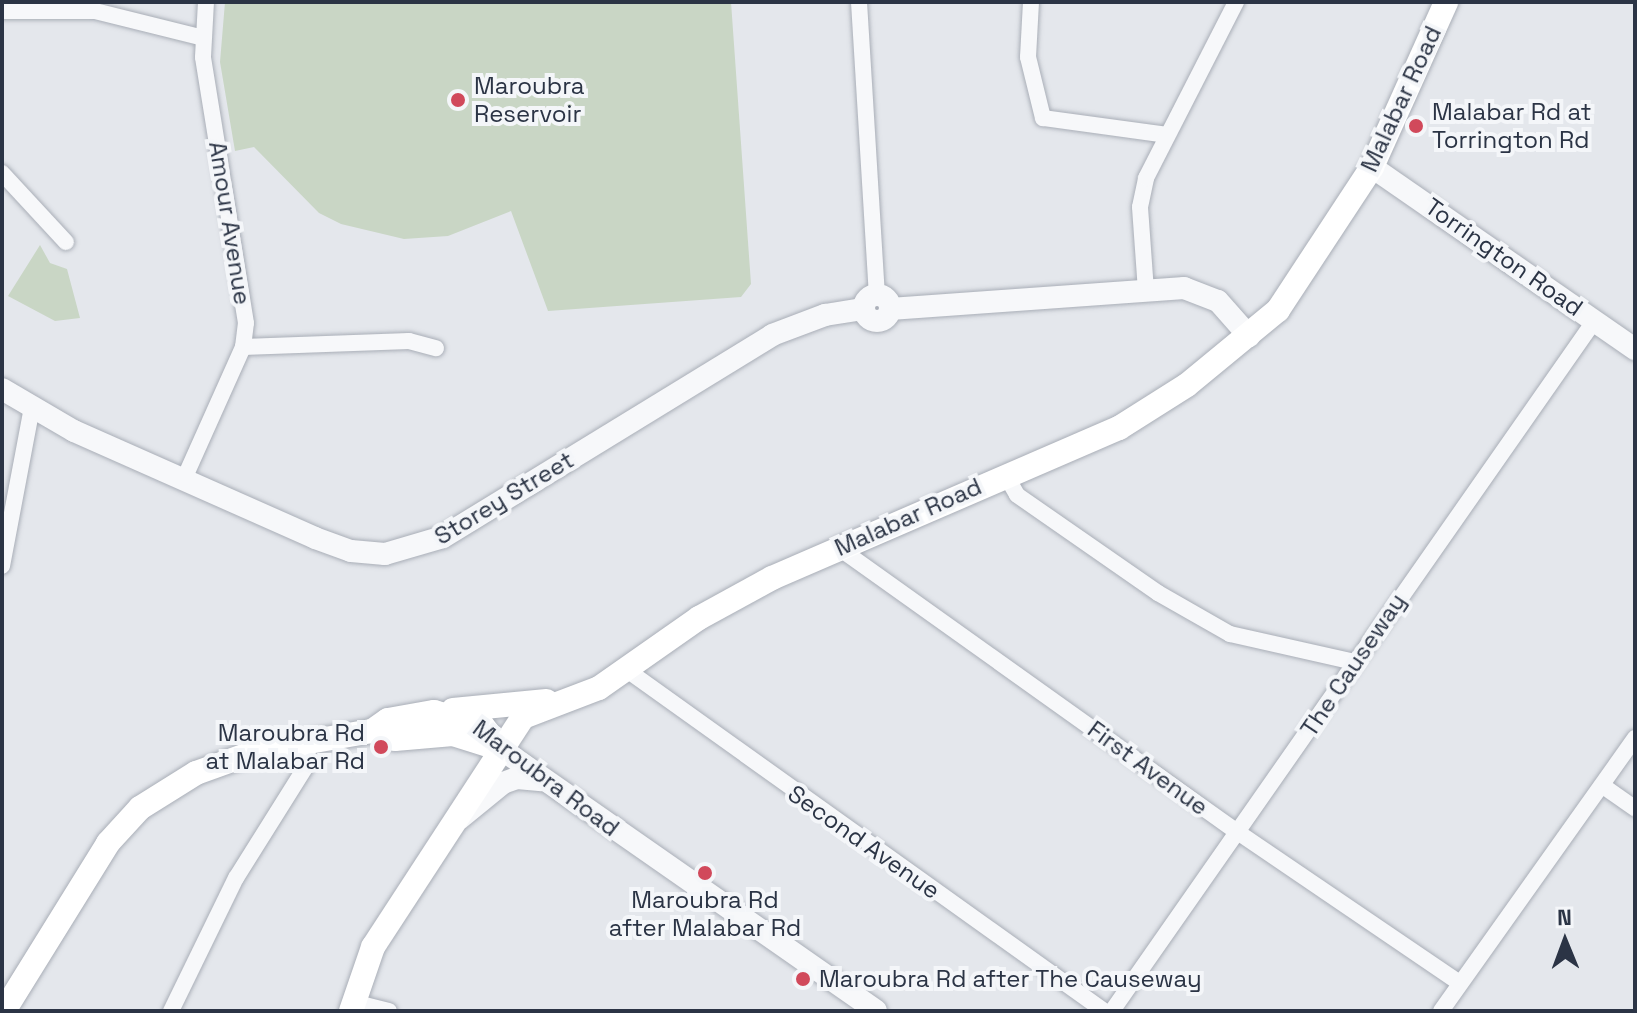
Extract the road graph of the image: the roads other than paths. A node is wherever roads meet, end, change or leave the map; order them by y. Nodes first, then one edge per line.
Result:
1 (206, 2) edge
2 (859, 2) edge
3 (1031, 2) edge
4 (1236, 2) edge
5 (1446, 2) edge
6 (2, 11) edge
7 (203, 38) junction
8 (1167, 135) junction
9 (1372, 167) junction
10 (2, 173) edge
11 (66, 242) dead end
12 (1146, 291) junction
13 (877, 304) junction
14 (1595, 320) junction
15 (1249, 336) junction
16 (243, 347) junction
17 (436, 348) dead end
18 (1635, 349) edge
19 (2, 389) edge
20 (32, 407) junction
21 (10, 473) edge
22 (1005, 474) junction
23 (184, 479) junction
24 (839, 548) junction
25 (2, 566) edge
26 (1354, 662) junction
27 (627, 670) junction
28 (562, 706) junction
29 (434, 712) junction
30 (372, 731) junction
31 (1635, 738) edge
32 (308, 739) junction
33 (501, 749) junction
34 (543, 780) junction
35 (1603, 786) junction
36 (1635, 808) edge
37 (454, 822) junction
38 (1239, 833) junction
39 (1460, 983) junction
40 (352, 1006) edge
41 (8, 1010) edge
42 (171, 1011) edge
43 (389, 1011) edge
44 (876, 1011) edge
45 (1104, 1011) edge
46 (1112, 1011) edge
47 (1441, 1011) edge

1 - 7 street, Amour Avenue
2 - 13 street
3 - 8 street
4 - 8 street
5 - 9 main road, Malabar Road
6 - 7 street
7 - 16 street, Amour Avenue
8 - 12 street
9 - 14 street, Torrington Road
9 - 15 main road, Malabar Road
10 - 11 street
12 - 13 street, Storey Street
12 - 15 street, Storey Street
13 - 23 street, Storey Street
14 - 18 street, Torrington Road
14 - 26 street, The Causeway
15 - 22 main road, Malabar Road
16 - 17 street
16 - 23 street, Amour Avenue
19 - 20 street, Storey Street
20 - 21 street
20 - 23 street, Storey Street
21 - 25 street
22 - 24 main road, Malabar Road
22 - 26 street
24 - 27 main road, Malabar Road
24 - 38 street, First Avenue
26 - 38 street, The Causeway
27 - 28 main road, Malabar Road
27 - 45 street, Second Avenue
28 - 29 main road
28 - 33 main road, Malabar Road
29 - 30 main road, Maroubra Road
29 - 33 main road, Maroubra Road
30 - 32 main road, Maroubra Road
30 - 33 main road
31 - 35 street
32 - 41 main road, Maroubra Road
32 - 42 street
33 - 34 street, Maroubra Road
33 - 37 main road, Malabar Road
34 - 37 street
34 - 44 street, Maroubra Road
35 - 36 street
35 - 39 street
37 - 40 main road, Malabar Road
38 - 39 street, First Avenue
38 - 46 street, The Causeway
39 - 47 street
40 - 43 street

